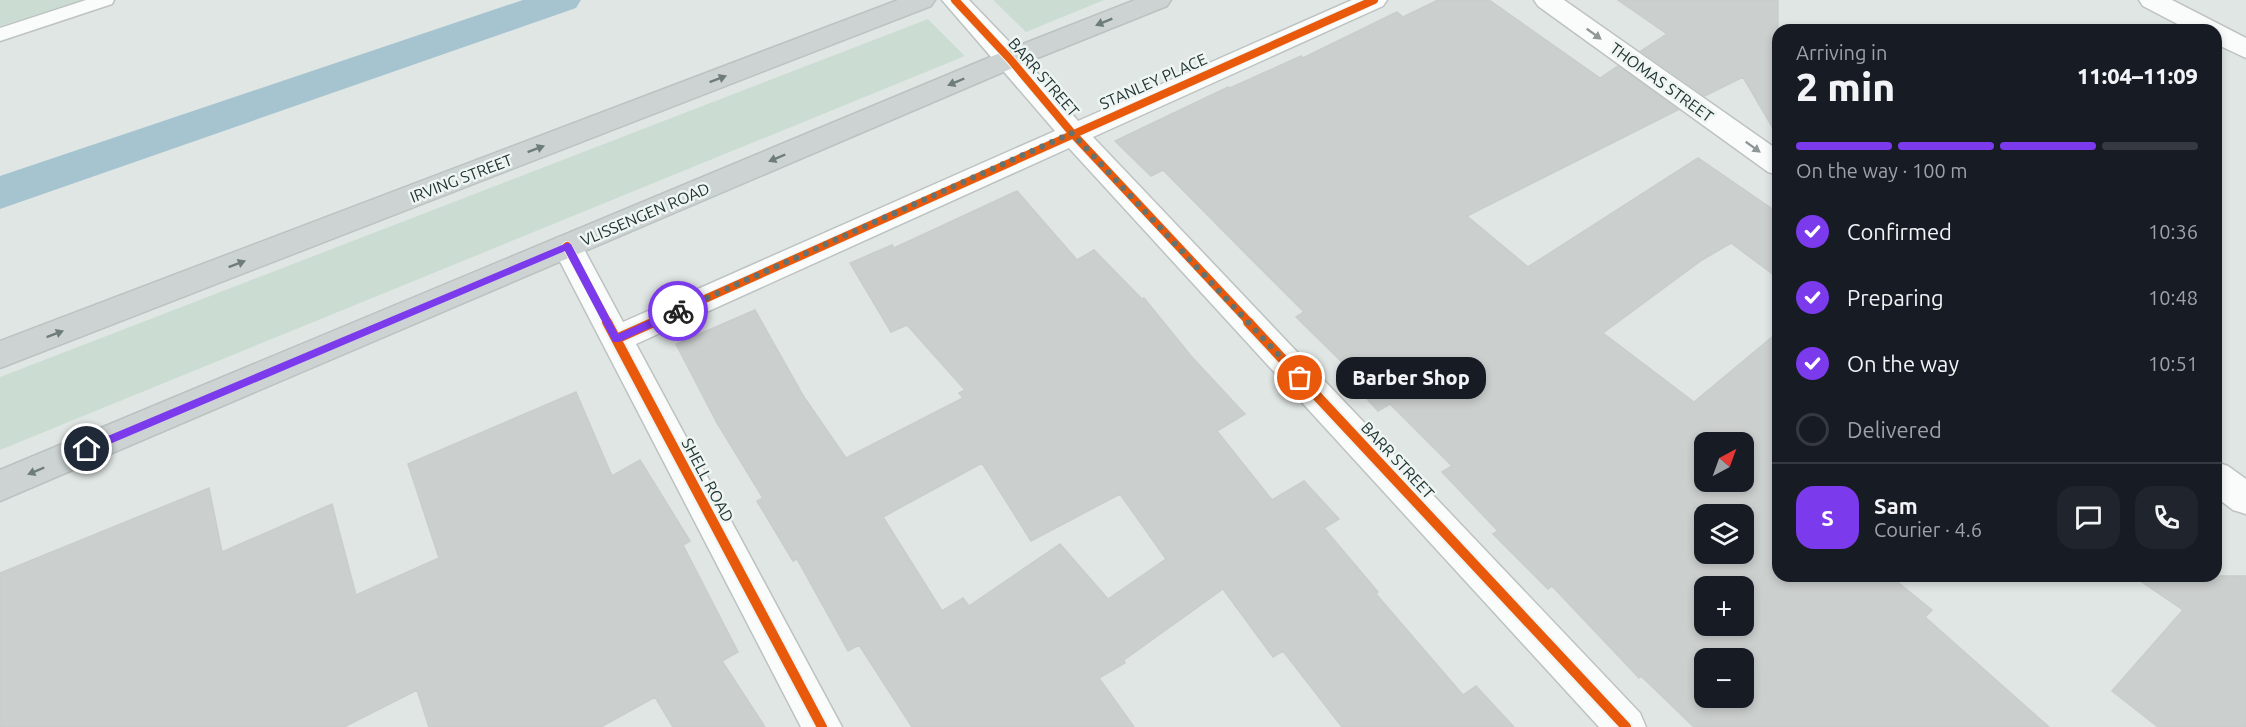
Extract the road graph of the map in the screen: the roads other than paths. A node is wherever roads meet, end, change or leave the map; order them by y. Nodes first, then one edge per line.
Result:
1 (105, 0) edge
2 (922, 0) edge
3 (955, 0) edge
4 (1158, 0) edge
5 (1374, 0) edge
6 (1546, 0) edge
7 (2152, 0) edge
8 (2198, 24) edge
9 (0, 35) edge
10 (2222, 36) edge
11 (2246, 49) edge
12 (1010, 59) junction
13 (1072, 133) junction
14 (1772, 161) edge
15 (567, 246) junction
16 (616, 339) junction
17 (0, 355) edge
18 (2222, 481) edge
19 (0, 486) edge
20 (2246, 499) edge
21 (822, 727) edge
22 (1626, 727) edge

1 - 9 lane
17 -> 2 main road, IRVING STREET
3 - 12 street, BARR STREET
4 -> 12 main road, VLISSENGEN ROAD
5 - 13 street, STANLEY PLACE
6 -> 14 street, THOMAS STREET
7 - 8 street
10 - 11 street
12 - 13 street, BARR STREET
12 -> 15 main road, VLISSENGEN ROAD
13 - 16 street, STANLEY PLACE
13 - 22 street, BARR STREET
15 - 16 street, SHELL ROAD
15 -> 19 main road, VLISSENGEN ROAD
16 - 21 street, SHELL ROAD
18 - 20 street

